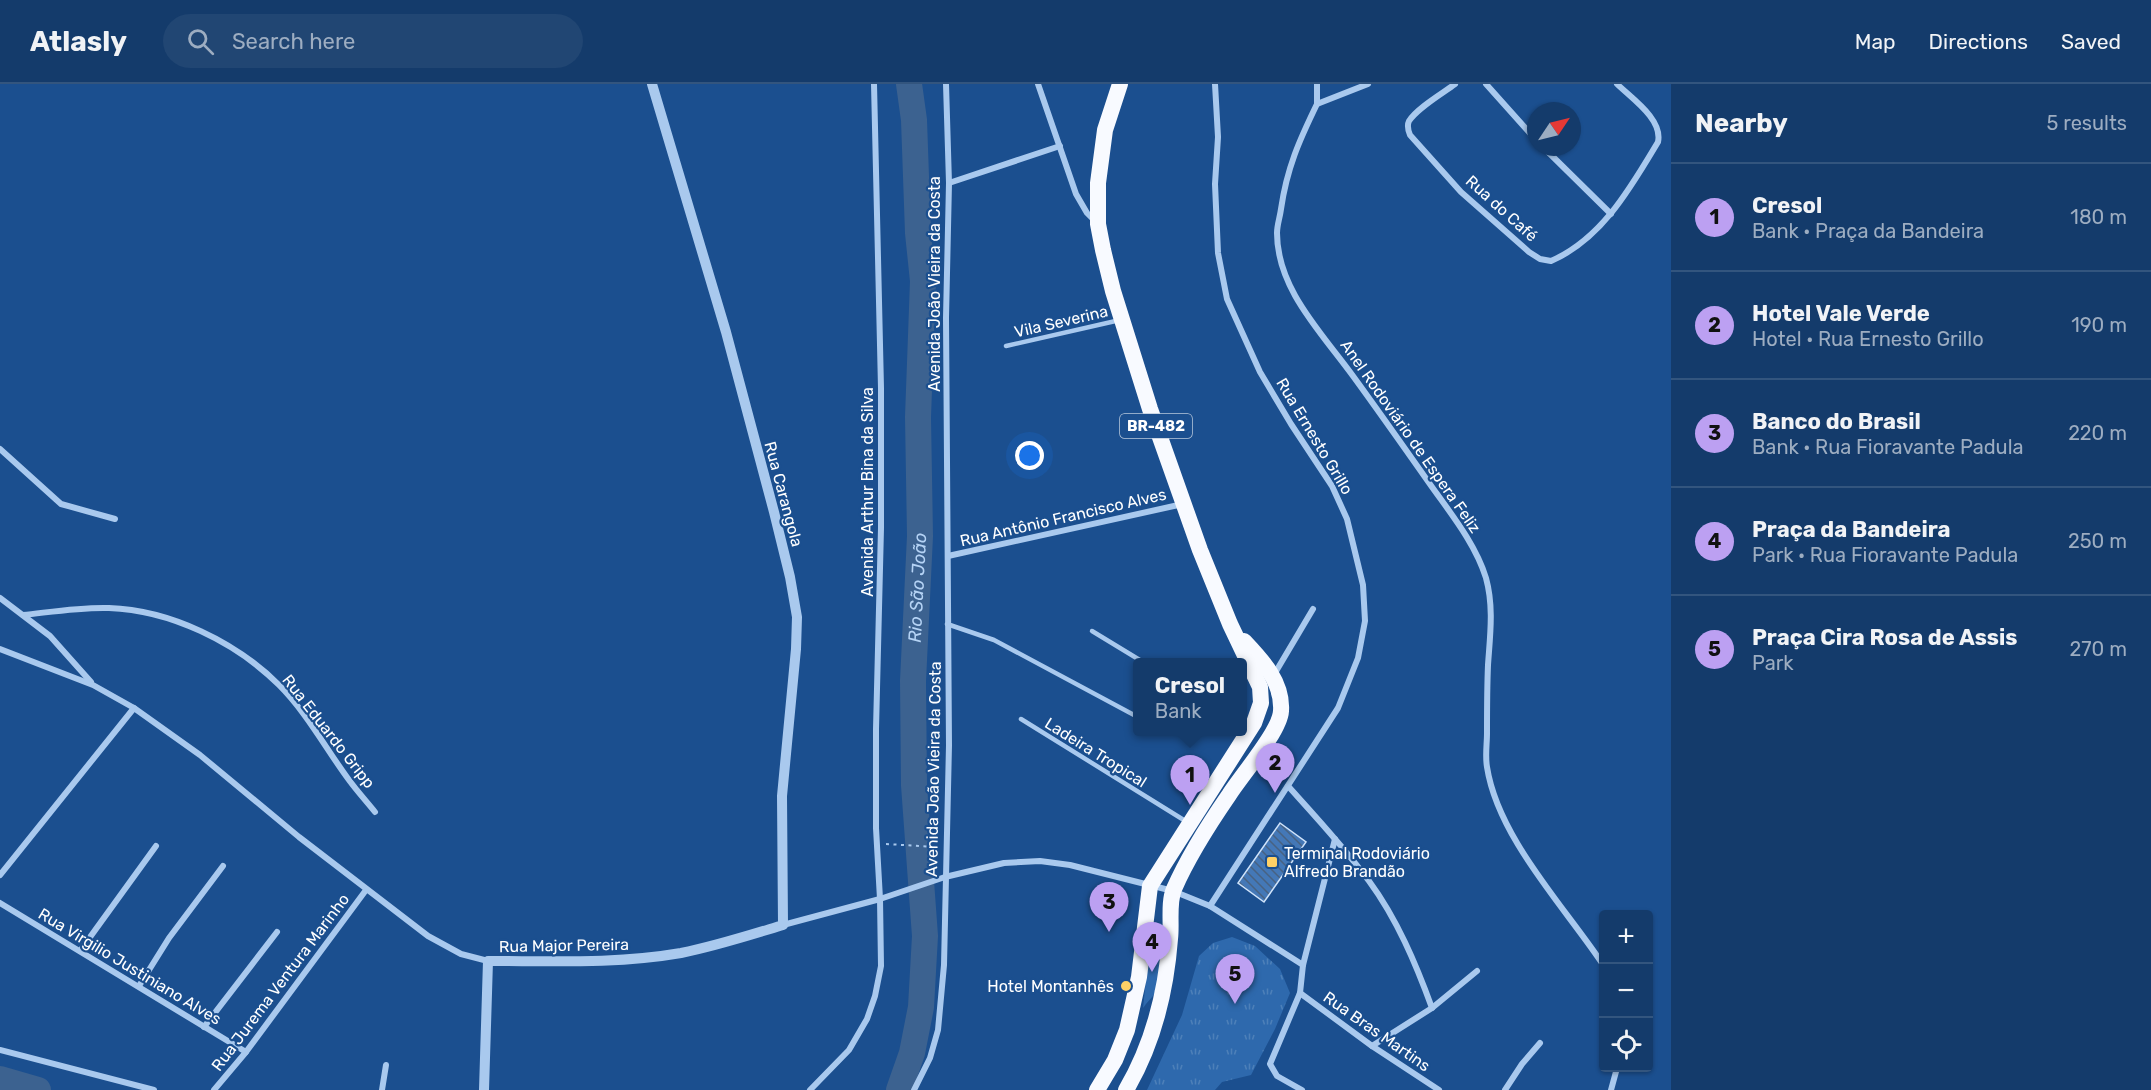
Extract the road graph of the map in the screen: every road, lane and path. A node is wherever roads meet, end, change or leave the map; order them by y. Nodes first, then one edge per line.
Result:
1 (652, 84) edge
2 (874, 84) edge
3 (946, 84) edge
4 (1038, 84) edge
5 (1120, 84) edge
6 (1215, 84) edge
7 (1317, 84) edge
8 (1368, 84) edge
9 (1455, 84) edge
10 (1486, 84) edge
11 (1617, 84) edge
12 (1317, 104) junction
13 (1527, 130) edge
14 (1060, 146) junction
15 (1552, 156) edge
16 (949, 183) junction
17 (1611, 213) junction
18 (1098, 224) junction
19 (1122, 320) junction
20 (1006, 346) dead end
21 (0, 449) edge
22 (1183, 504) junction
23 (115, 519) dead end
24 (948, 556) junction
25 (0, 598) edge
26 (1313, 609) dead end
27 (23, 615) junction
28 (947, 624) junction
29 (1230, 624) junction
30 (1092, 631) dead end
31 (0, 649) edge
32 (1135, 658) edge
33 (1246, 658) edge
34 (1247, 660) edge
35 (1273, 676) junction
36 (93, 685) junction
37 (134, 708) junction
38 (1133, 714) edge
39 (1021, 719) dead end
40 (1247, 725) edge
41 (1240, 736) edge
42 (1288, 786) junction
43 (375, 812) dead end
44 (1189, 824) junction
45 (1335, 839) junction
46 (893, 844) dead end
47 (156, 846) dead end
48 (930, 847) dead end
49 (223, 866) dead end
50 (0, 875) edge
51 (945, 877) junction
52 (1150, 886) junction
53 (366, 890) junction
54 (1173, 891) junction
55 (880, 899) junction
56 (0, 903) edge
57 (1210, 906) junction
58 (783, 925) junction
59 (277, 932) dead end
60 (80, 951) junction
61 (488, 961) junction
62 (1603, 964) edge
63 (1303, 965) junction
64 (1477, 970) dead end
65 (139, 986) junction
66 (1300, 993) junction
67 (1432, 1008) junction
68 (204, 1027) junction
69 (1540, 1043) dead end
70 (1372, 1046) junction
71 (0, 1050) edge
72 (246, 1052) junction
73 (386, 1065) dead end
74 (1616, 1072) edge
75 (154, 1090) edge
76 (214, 1090) edge
77 (382, 1090) edge
78 (484, 1090) edge
79 (810, 1090) edge
80 (914, 1090) edge
81 (1097, 1090) edge
82 (1126, 1090) edge
83 (1302, 1090) edge
84 (1439, 1090) edge
85 (1505, 1090) edge
86 (1611, 1090) edge

1 - 58 street, Rua Carangola
2 - 55 street, Avenida Arthur Bina da Silva
3 - 16 street, Avenida João Vieira da Costa
4 - 14 street
5 - 18 highway, BR-482
6 - 42 street, Rua Ernesto Grillo
7 - 12 street
8 - 12 street
9 - 17 street, Rua do Café
10 - 13 street
11 - 17 street, Rua do Café
12 - 62 street, Anel Rodoviário de Espera Feliz
14 - 16 street
14 - 18 street
15 - 17 street
16 - 24 street, Avenida João Vieira da Costa
18 - 19 highway, BR-482
19 - 20 lane, Vila Severina
19 - 22 highway, BR-482
21 - 23 street
22 - 24 street, Rua Antônio Francisco Alves
22 - 29 highway, BR-482
24 - 28 street, Avenida João Vieira da Costa
25 - 27 street
26 - 35 street
27 - 36 street
27 - 43 street, Rua Eduardo Gripp
28 - 38 lane
28 - 51 street, Avenida João Vieira da Costa
29 - 33 highway, BR-482
29 - 35 highway, BR-482
30 - 32 lane
31 - 36 street, Rua Major Pereira
34 - 40 highway, BR-482
35 - 54 highway, BR-482
36 - 37 street, Rua Major Pereira
37 - 50 street
37 - 53 street, Rua Major Pereira
39 - 44 lane, Ladeira Tropical
41 - 44 highway, BR-482
42 - 45 street
42 - 57 street, Rua Ernesto Grillo
44 - 52 highway, BR-482
45 - 63 street
45 - 67 street
46 - 48 path
47 - 60 street
49 - 65 street
51 - 52 street, Rua Major Pereira
51 - 55 street, Rua Major Pereira
51 - 80 street, Avenida João Vieira da Costa
52 - 54 street, Rua Major Pereira
52 - 81 highway, BR-482
53 - 61 street, Rua Major Pereira
53 - 72 street, Rua Jurema Ventura Marinho
54 - 57 street
54 - 82 highway, BR-482
55 - 58 street, Rua Major Pereira
55 - 79 street, Avenida Arthur Bina da Silva
56 - 60 street, Rua Virgilio Justiniano Alves
57 - 63 street
58 - 61 street, Rua Major Pereira
59 - 68 street
60 - 65 street, Rua Virgilio Justiniano Alves
61 - 78 street
63 - 66 street
64 - 67 street
65 - 68 street, Rua Virgilio Justiniano Alves
66 - 70 street, Rua Bras Martins
66 - 83 street
67 - 70 street
68 - 72 street, Rua Virgilio Justiniano Alves
69 - 85 street
70 - 84 street, Rua Bras Martins
71 - 75 street
72 - 76 street, Rua Jurema Ventura Marinho
73 - 77 street
74 - 86 street

